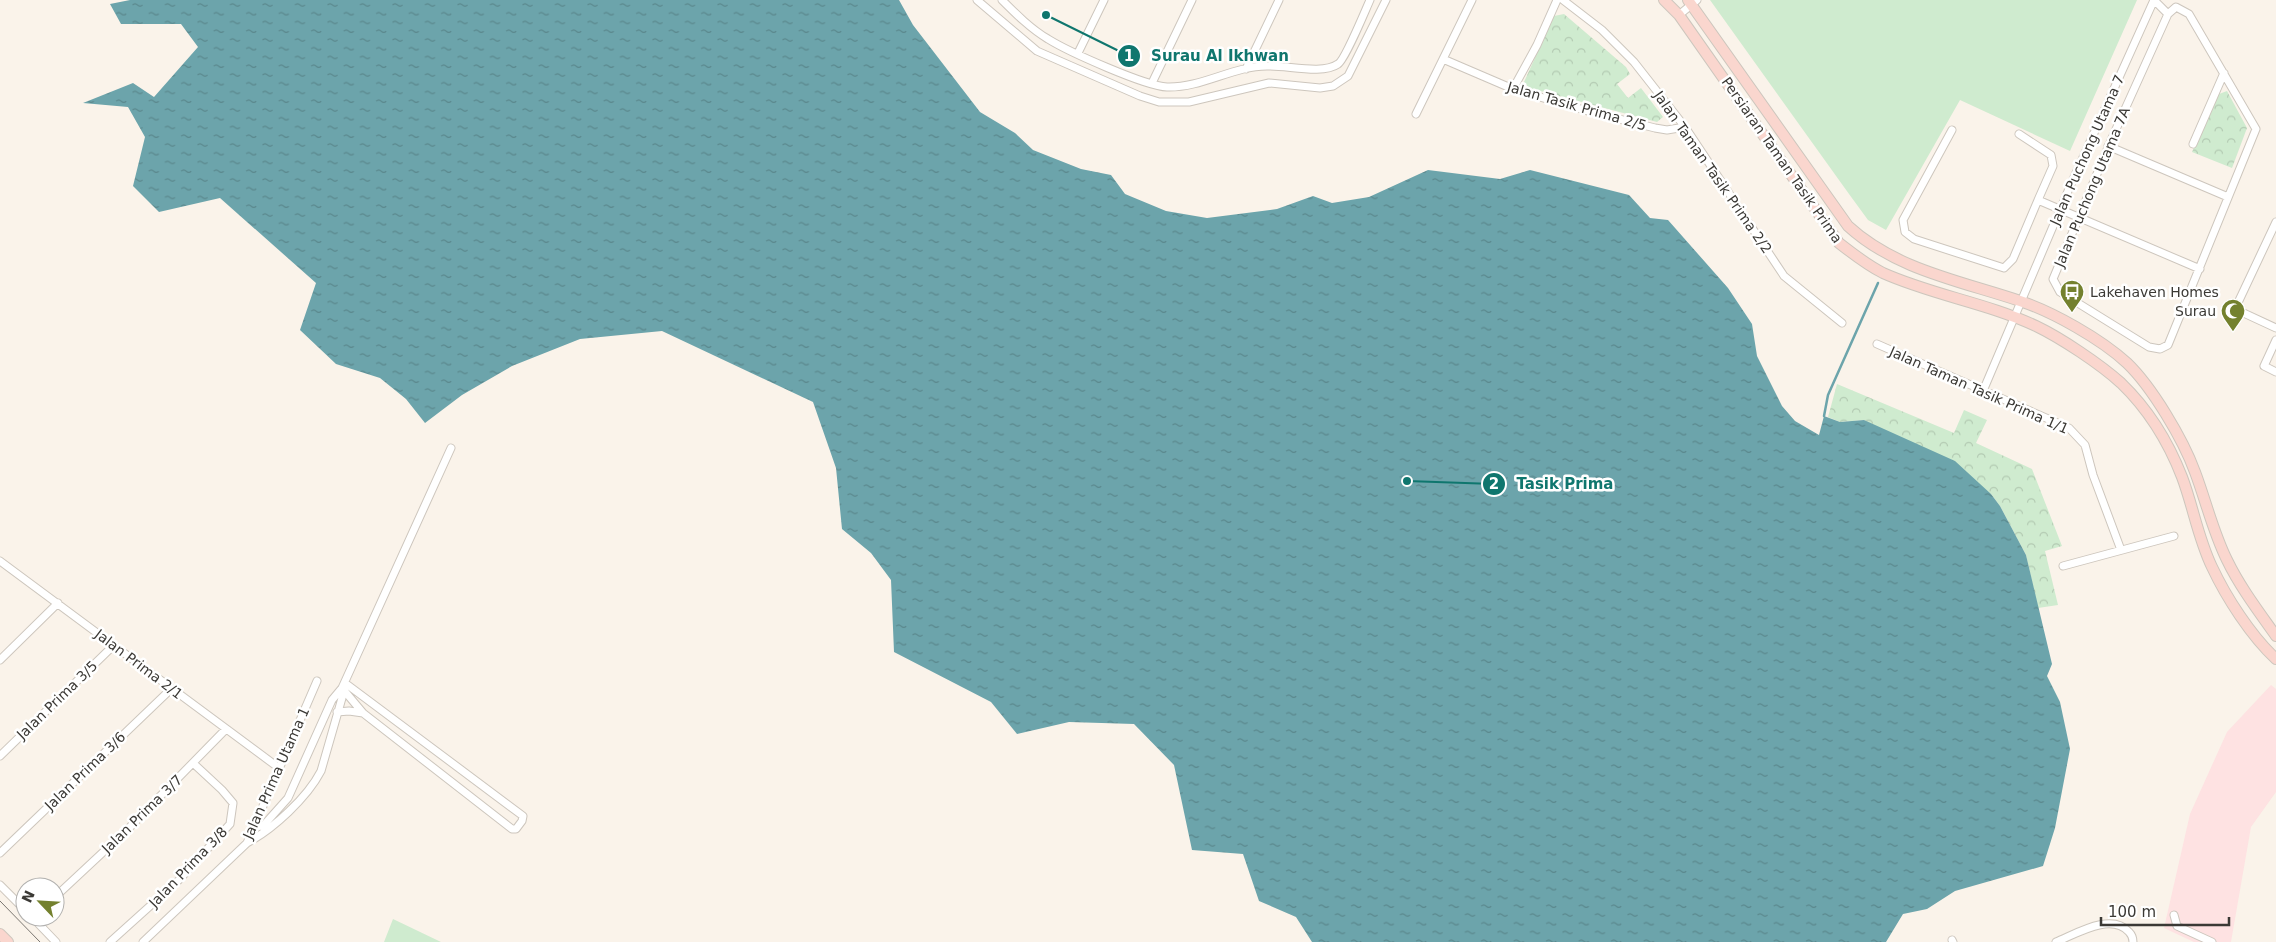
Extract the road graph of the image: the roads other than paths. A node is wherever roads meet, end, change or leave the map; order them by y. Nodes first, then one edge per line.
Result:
1 (977, 0) edge
2 (1002, 0) edge
3 (1014, 0) edge
4 (1104, 0) edge
5 (1192, 0) edge
6 (1279, 0) edge
7 (1370, 0) edge
8 (1386, 0) edge
9 (1472, 0) edge
10 (1557, 0) edge
11 (1563, 0) edge
12 (1664, 0) edge
13 (2154, 0) edge
14 (1693, 2) edge
15 (1010, 8) junction
16 (2168, 14) junction
17 (1680, 15) junction
18 (1078, 53) junction
19 (1444, 59) junction
20 (1246, 69) junction
21 (2224, 73) junction
22 (1152, 83) junction
23 (1513, 89) junction
24 (1416, 114) dead end
25 (1685, 127) junction
26 (1952, 130) dead end
27 (2020, 134) dead end
28 (2193, 144) dead end
29 (2108, 146) junction
30 (2228, 197) junction
31 (2038, 200) junction
32 (2060, 209) junction
33 (2079, 217) junction
34 (2276, 222) edge
35 (2200, 269) junction
36 (2021, 301) junction
37 (2014, 318) junction
38 (1842, 323) dead end
39 (2276, 328) edge
40 (2276, 340) edge
41 (1877, 344) dead end
42 (2276, 372) edge
43 (1983, 391) junction
44 (450, 448) dead end
45 (2174, 536) dead end
46 (2120, 550) junction
47 (0, 561) edge
48 (2063, 566) dead end
49 (58, 603) junction
50 (2276, 636) edge
51 (114, 645) junction
52 (2276, 659) edge
53 (0, 660) edge
54 (317, 681) dead end
55 (344, 686) junction
56 (171, 689) junction
57 (337, 712) junction
58 (363, 713) junction
59 (226, 729) junction
60 (0, 756) edge
61 (194, 764) junction
62 (279, 768) junction
63 (253, 827) junction
64 (246, 843) junction
65 (0, 854) edge
66 (0, 885) edge
67 (65, 888) edge
68 (15, 900) edge
69 (2174, 915) dead end
70 (42, 927) edge
71 (0, 934) edge
72 (8, 942) edge
73 (56, 942) edge
74 (110, 942) edge
75 (143, 942) edge
76 (2056, 942) edge
77 (2132, 942) edge
78 (2212, 942) edge

1 - 8 street
2 - 15 street
3 - 15 street
4 - 18 street
5 - 22 street
6 - 20 street
7 - 20 street
9 - 19 street
10 - 23 street
11 - 25 street, Jalan Taman Tasik Prima 2/2
12 - 17 main road, Persiaran Taman Tasik Prima
13 - 16 street
13 - 32 street, Jalan Puchong Utama 7
14 - 17 street
14 - 36 main road, Persiaran Taman Tasik Prima
15 - 18 street
16 - 21 street
16 - 29 street, Jalan Puchong Utama 7A
17 - 37 main road, Persiaran Taman Tasik Prima
18 - 22 street
19 - 23 street, Jalan Tasik Prima 2/5
19 - 24 street
20 - 22 street
21 - 28 street
21 - 30 street
23 - 25 street, Jalan Tasik Prima 2/5
25 - 38 street, Jalan Taman Tasik Prima 2/2
26 - 31 street
27 - 31 street
29 - 30 street
29 - 33 street, Jalan Puchong Utama 7A
30 - 35 street
31 - 32 street
32 - 33 street
32 - 36 street, Jalan Puchong Utama 7
33 - 35 street
33 - 35 street, Jalan Puchong Utama 7A
34 - 39 street
36 - 37 street, Jalan Puchong Utama 7
36 - 50 main road, Persiaran Taman Tasik Prima
37 - 43 street, Jalan Puchong Utama 7
37 - 52 main road, Persiaran Taman Tasik Prima
40 - 42 street
41 - 43 street, Jalan Taman Tasik Prima 1/1
43 - 46 street, Jalan Taman Tasik Prima 1/1
44 - 55 street
45 - 46 street
46 - 48 street
47 - 49 street, Jalan Prima 2/1
49 - 51 street, Jalan Prima 2/1
49 - 53 street
51 - 56 street, Jalan Prima 2/1
51 - 60 street, Jalan Prima 3/5
54 - 62 street, Jalan Prima Utama 1
55 - 57 street
55 - 58 street
55 - 58 street
55 - 63 street
56 - 59 street, Jalan Prima 2/1
56 - 65 street, Jalan Prima 3/6
57 - 58 street
57 - 64 street
59 - 61 street, Jalan Prima 3/7
59 - 62 street, Jalan Prima 2/1
61 - 67 street, Jalan Prima 3/7
61 - 74 street, Jalan Prima 3/8
62 - 63 street, Jalan Prima Utama 1
63 - 64 street, Jalan Prima Utama 1
64 - 75 street, Jalan Prima Utama 1
66 - 68 street
69 - 78 street
70 - 73 street
71 - 72 main road
76 - 77 street

